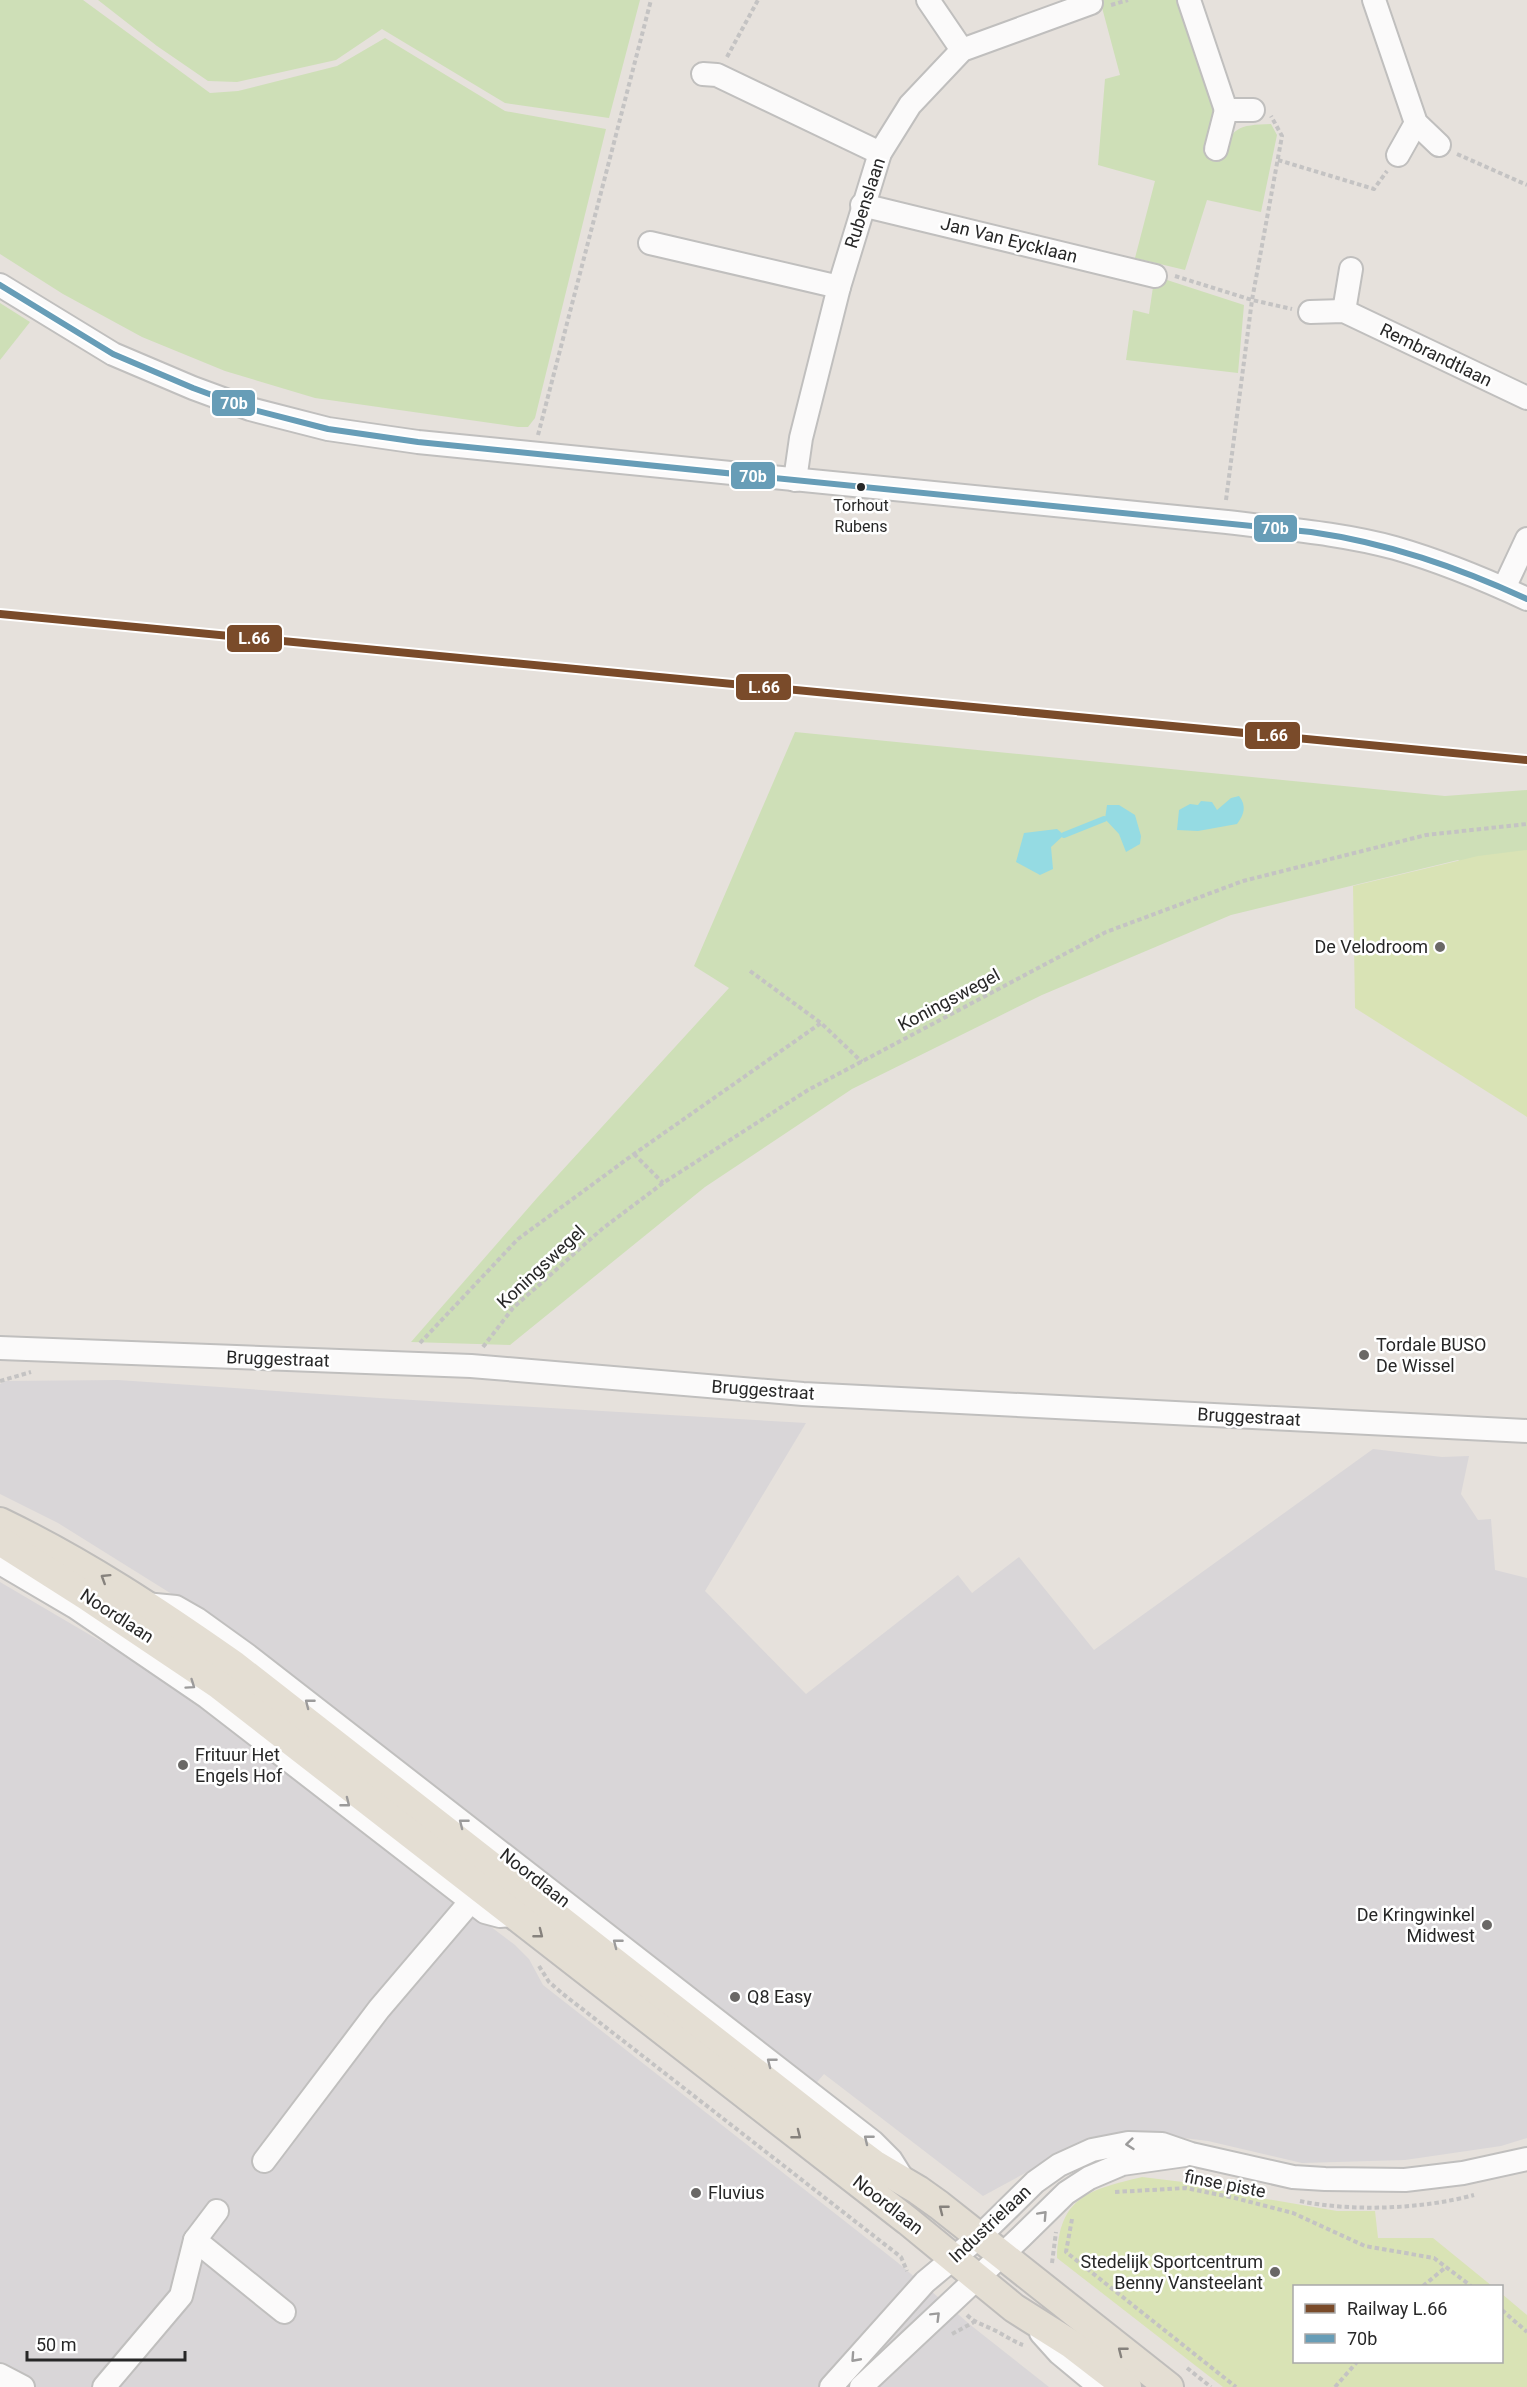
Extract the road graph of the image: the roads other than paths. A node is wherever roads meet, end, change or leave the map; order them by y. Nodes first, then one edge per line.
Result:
1 (927, 0) edge
2 (1190, 0) edge
3 (1374, 0) edge
4 (1091, 2) edge
5 (962, 50) junction
6 (710, 75) road end
7 (1226, 110) junction
8 (1253, 110) road end
9 (1416, 123) junction
10 (1439, 145) road end
11 (1216, 149) dead end
12 (880, 153) junction
13 (1398, 155) dead end
14 (862, 205) junction
15 (650, 243) dead end
16 (1351, 269) dead end
17 (1155, 276) road end
18 (0, 285) edge
19 (839, 287) junction
20 (1344, 311) junction
21 (1310, 312) road end
22 (1527, 398) edge
23 (795, 480) junction
24 (1527, 540) edge
25 (1504, 588) junction
26 (1527, 599) edge
27 (2, 1349) edge
28 (1527, 1431) edge
29 (0, 1522) edge
30 (0, 1541) edge
31 (0, 1563) edge
32 (471, 1901) junction
33 (515, 1915) junction
34 (1191, 2154) junction
35 (1527, 2159) edge
36 (264, 2162) dead end
37 (217, 2211) dead end
38 (979, 2237) junction
39 (195, 2240) junction
40 (1001, 2256) junction
41 (954, 2258) junction
42 (977, 2277) junction
43 (284, 2312) dead end
44 (1031, 2320) junction
45 (0, 2375) edge
46 (23, 2387) edge
47 (104, 2387) edge
48 (831, 2387) edge
49 (861, 2387) edge
50 (1100, 2387) edge
51 (1127, 2387) edge
52 (1169, 2387) edge

1 - 5 street
2 - 7 street
3 - 9 street
4 - 5 street, Rubenslaan
5 - 12 street, Rubenslaan
6 - 12 street
7 - 8 street
7 - 11 street
9 - 10 street
9 - 13 street
12 - 14 street, Rubenslaan
14 - 17 street, Jan Van Eycklaan
14 - 19 street, Rubenslaan
15 - 19 street
16 - 20 street
18 - 23 street
19 - 23 street, Rubenslaan
20 - 21 street, Rembrandtlaan
20 - 22 street, Rembrandtlaan
23 - 25 street
24 - 25 street
25 - 26 street
27 - 28 street, Bruggestraat
38 -> 29 main road, Noordlaan
30 - 33 main road, Noordlaan
31 -> 32 street, Noordlaan
32 - 33 street, Noordlaan
32 - 36 street
33 -> 41 main road, Noordlaan
34 - 35 street, Industrielaan
34 -> 38 street, Industrielaan
40 -> 34 street, Industrielaan
37 - 39 street
38 - 40 main road, Noordlaan
38 - 41 street, Industrielaan
39 - 43 street
39 - 47 street
40 - 42 street, Industrielaan
52 -> 40 main road, Noordlaan
41 - 42 main road, Noordlaan
41 -> 48 street, Industrielaan
42 - 44 main road, Noordlaan
49 -> 42 street, Industrielaan
44 - 50 street, Noordlaan
44 - 51 main road, Noordlaan
45 - 46 street

